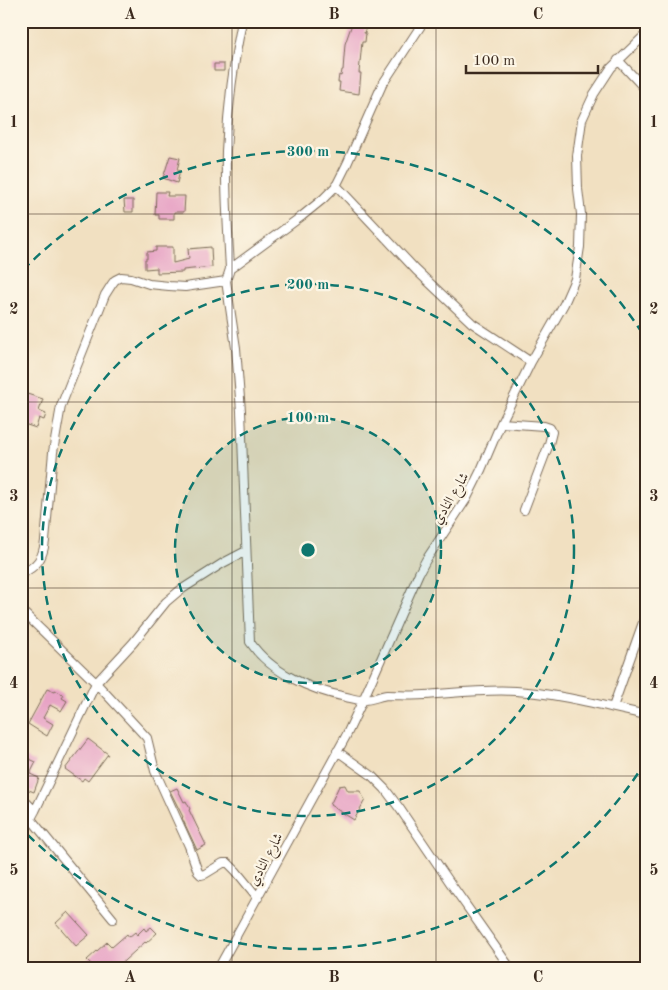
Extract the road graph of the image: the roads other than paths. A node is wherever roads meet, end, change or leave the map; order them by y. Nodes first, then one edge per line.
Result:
1 (242, 21) edge
2 (424, 21) edge
3 (647, 33) edge
4 (618, 60) junction
5 (647, 91) edge
6 (336, 185) junction
7 (230, 269) junction
8 (226, 281) junction
9 (530, 362) junction
10 (501, 422) junction
11 (524, 510) dead end
12 (246, 551) junction
13 (21, 574) edge
14 (21, 610) edge
15 (647, 611) edge
16 (96, 683) junction
17 (363, 700) junction
18 (613, 707) junction
19 (647, 715) edge
20 (337, 752) junction
21 (21, 797) edge
22 (35, 811) junction
23 (31, 819) junction
24 (21, 837) edge
25 (258, 898) junction
26 (112, 919) dead end
27 (218, 969) edge
28 (511, 969) edge

1 - 7 street
2 - 6 street
3 - 4 street, شارع النادي
4 - 5 street
4 - 9 street, شارع النادي
6 - 7 street
6 - 9 street
7 - 8 street
8 - 12 street
8 - 13 street
9 - 10 street, شارع النادي
10 - 11 street
10 - 17 street, شارع النادي
12 - 16 street
12 - 17 street
14 - 16 street
15 - 18 street
16 - 22 street
16 - 25 street
17 - 18 street
17 - 20 street, شارع النادي
18 - 19 street
20 - 25 street, شارع النادي
20 - 28 street
21 - 22 street
22 - 23 street
23 - 24 street
23 - 26 street
25 - 27 street, شارع النادي

